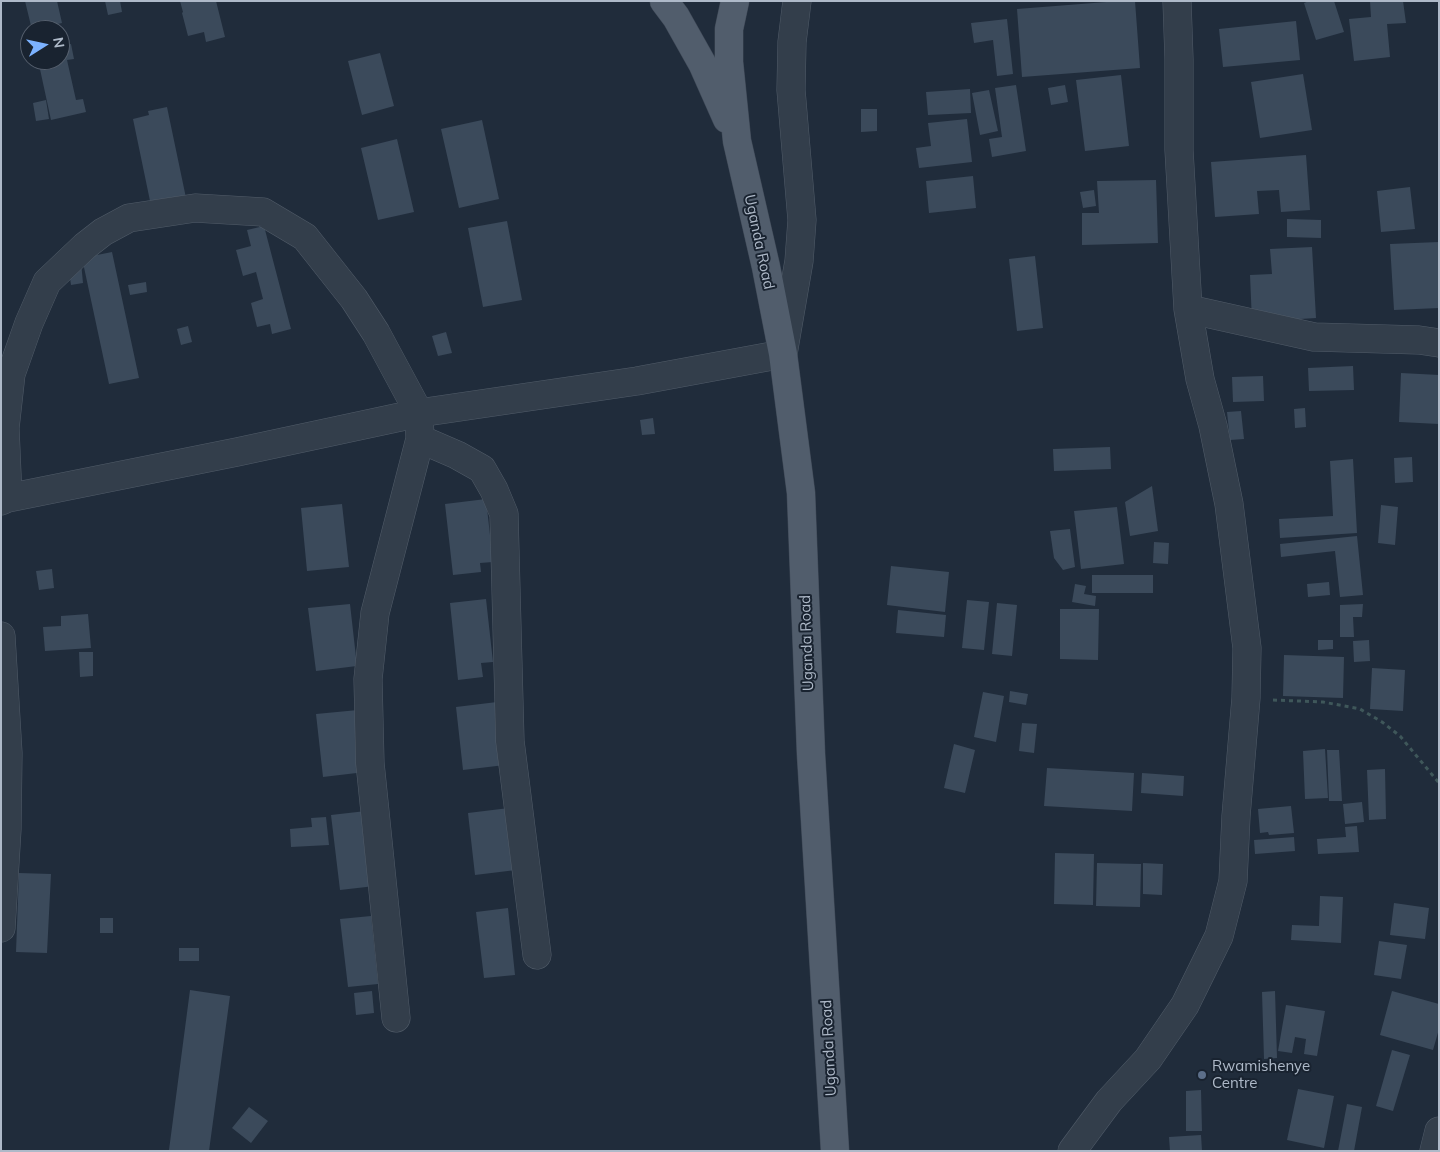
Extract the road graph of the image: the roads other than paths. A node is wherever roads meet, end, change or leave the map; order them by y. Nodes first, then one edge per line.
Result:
1 (664, 1) edge
2 (735, 1) edge
3 (797, 1) edge
4 (1178, 1) edge
5 (737, 141) junction
6 (1188, 309) junction
7 (1439, 343) edge
8 (783, 354) junction
9 (420, 426) junction
10 (4, 499) edge
11 (1, 636) edge
12 (1, 928) edge
13 (537, 955) dead end
14 (396, 1018) dead end
15 (1439, 1130) edge
16 (835, 1151) edge
17 (1072, 1151) edge
18 (1434, 1151) edge

1 - 5 main road, Uganda Road
2 - 5 main road, Uganda Road
3 - 8 street
4 - 6 street
5 - 8 main road, Uganda Road
6 - 7 street
6 - 17 street
8 - 9 street
8 - 16 main road, Uganda Road
9 - 10 street
9 - 10 street
9 - 13 street
9 - 14 street
11 - 12 street
15 - 18 street

